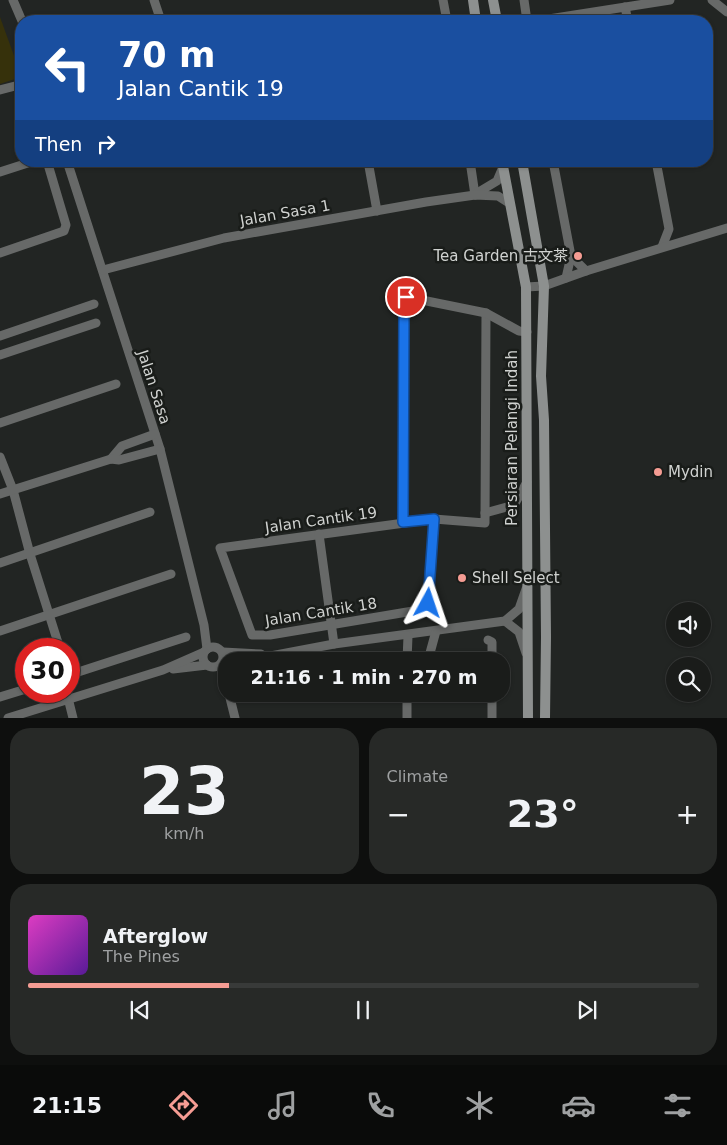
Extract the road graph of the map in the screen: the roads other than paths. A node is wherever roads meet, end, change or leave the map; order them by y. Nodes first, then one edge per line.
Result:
1 (154, 0) edge
2 (443, 0) edge
3 (473, 0) edge
4 (493, 0) edge
5 (524, 0) edge
6 (670, 0) edge
7 (712, 0) edge
8 (725, 0) edge
9 (15, 1) edge
10 (625, 7) junction
11 (727, 8) edge
12 (727, 12) edge
13 (20, 15) edge
14 (158, 15) edge
15 (446, 15) edge
16 (475, 15) edge
17 (496, 15) edge
18 (526, 15) edge
19 (574, 15) edge
20 (627, 15) edge
21 (15, 87) edge
22 (0, 90) edge
23 (15, 167) edge
24 (49, 167) edge
25 (69, 167) edge
26 (369, 167) edge
27 (471, 167) edge
28 (502, 167) edge
29 (503, 167) edge
30 (523, 167) edge
31 (554, 167) edge
32 (657, 167) edge
33 (0, 172) edge
34 (475, 194) junction
35 (509, 203) junction
36 (377, 211) junction
37 (727, 228) edge
38 (669, 229) junction
39 (681, 241) junction
40 (662, 247) junction
41 (0, 253) edge
42 (571, 256) junction
43 (103, 270) junction
44 (586, 271) junction
45 (566, 278) junction
46 (544, 286) junction
47 (526, 287) junction
48 (94, 304) dead end
49 (486, 314) junction
50 (96, 323) dead end
51 (526, 332) junction
52 (0, 336) edge
53 (0, 355) edge
54 (116, 384) dead end
55 (0, 422) edge
56 (155, 434) junction
57 (160, 449) junction
58 (0, 457) edge
59 (111, 459) junction
60 (526, 482) junction
61 (13, 490) junction
62 (0, 494) edge
63 (150, 512) dead end
64 (485, 513) junction
65 (434, 519) junction
66 (403, 522) junction
67 (319, 534) junction
68 (220, 548) joint
69 (30, 554) junction
70 (0, 563) edge
71 (171, 574) dead end
72 (528, 586) junction
73 (51, 616) junction
74 (505, 621) junction
75 (204, 625) junction
76 (330, 625) junction
77 (0, 631) edge
78 (436, 631) junction
79 (408, 636) junction
80 (186, 637) dead end
81 (57, 638) edge
82 (488, 640) dead end
83 (334, 644) junction
84 (220, 650) junction
85 (206, 651) junction
86 (247, 652) edge
87 (286, 652) edge
88 (407, 652) edge
89 (430, 652) edge
90 (492, 652) edge
91 (528, 660) junction
92 (206, 665) junction
93 (218, 666) edge
94 (163, 670) junction
95 (80, 671) edge
96 (15, 692) edge
97 (80, 694) edge
98 (0, 697) edge
99 (231, 702) edge
100 (407, 702) edge
101 (492, 702) edge
102 (53, 703) edge
103 (69, 703) edge
104 (8, 718) edge
105 (73, 718) edge
106 (235, 718) edge
107 (407, 718) edge
108 (492, 718) edge
109 (528, 718) edge
110 (545, 718) edge

1 - 14 street
2 - 15 street
3 - 16 main road
4 - 17 main road
5 - 18 street
6 - 10 street
7 - 12 street
8 - 11 street
9 - 13 street
10 - 19 street
10 - 20 street
21 - 22 street
23 - 33 street
24 - 41 street
25 - 43 street, Jalan Sasa
26 - 36 street
27 - 34 street
28 - 34 street, Jalan Sasa 1
29 - 35 main road, Persiaran Pelangi Indah
30 - 46 main road, Persiaran Pelangi Indah
31 - 42 street
32 - 38 street
34 - 35 street, Jalan Sasa 1
34 - 36 street, Jalan Sasa 1
35 - 47 main road, Persiaran Pelangi Indah
36 - 43 street, Jalan Sasa 1
37 - 39 street
38 - 39 street
38 - 40 street
39 - 40 street
40 - 44 street
42 - 44 street
42 - 45 street
43 - 56 street, Jalan Sasa
44 - 45 street
45 - 46 street
46 - 47 street
46 - 110 main road, Persiaran Pelangi Indah
47 - 51 main road, Persiaran Pelangi Indah
48 - 52 street
49 - 51 street
49 - 64 street
49 - 66 street
50 - 53 street
51 - 60 main road, Persiaran Pelangi Indah
54 - 55 street
56 - 57 street, Jalan Sasa
56 - 59 street
57 - 59 street
57 - 75 street, Jalan Sasa
58 - 61 street
59 - 61 street
60 - 64 street
60 - 72 main road, Persiaran Pelangi Indah
61 - 62 street
61 - 69 street
63 - 69 street
64 - 65 street, Jalan Cantik 19
65 - 66 street, Jalan Cantik 19
65 - 76 street, Jalan Cantik 18
66 - 67 street, Jalan Cantik 19
67 - 68 street, Jalan Cantik 19
67 - 76 street
68 - 76 street, Jalan Cantik 18
69 - 70 street
69 - 73 street
71 - 73 street
72 - 74 street
72 - 91 main road, Persiaran Pelangi Indah
73 - 77 street
73 - 81 street
74 - 78 street
74 - 91 street
75 - 84 street, Jalan Sasa
75 - 85 street, Jalan Sasa
76 - 83 street
78 - 79 street
78 - 89 street
79 - 83 street
79 - 88 street
80 - 95 street
82 - 90 street
83 - 87 street
84 - 85 street
84 - 86 street
85 - 92 street, Jalan Sasa
85 - 94 street
91 - 109 main road, Persiaran Pelangi Indah
92 - 93 street
92 - 94 street
94 - 97 street
96 - 98 street
99 - 106 street
100 - 107 street
101 - 108 street
102 - 104 street
103 - 105 street

